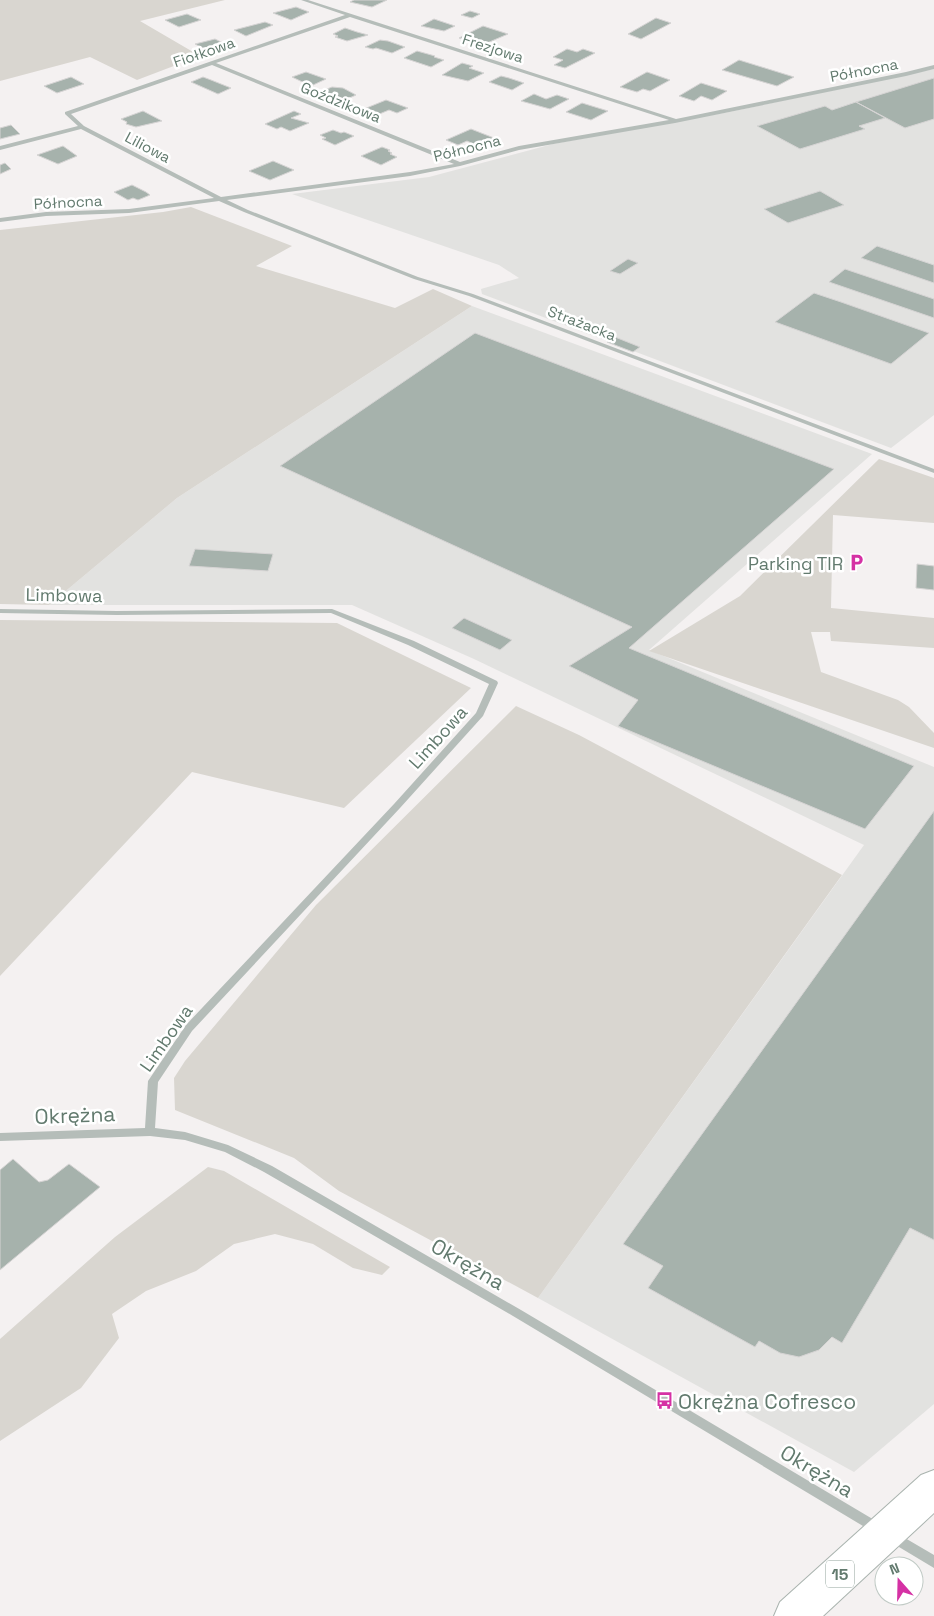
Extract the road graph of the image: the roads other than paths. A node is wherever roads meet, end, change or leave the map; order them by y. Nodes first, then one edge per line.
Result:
1 (303, 0) edge
2 (350, 15) junction
3 (212, 63) junction
4 (934, 67) edge
5 (67, 113) joint
6 (676, 121) junction
7 (82, 127) junction
8 (0, 148) edge
9 (460, 164) junction
10 (220, 199) junction
11 (0, 220) edge
12 (934, 471) edge
13 (0, 611) edge
14 (150, 1132) junction
15 (0, 1137) edge
16 (934, 1488) edge
17 (885, 1533) junction
18 (934, 1562) edge
19 (794, 1616) edge

1 - 2 street, Frezjowa
2 - 3 street, Fiołkowa
2 - 6 street, Frezjowa
3 - 5 street, Fiołkowa
3 - 9 street, Goździkowa
4 - 6 street, Północna
5 - 7 street, Liliowa
6 - 9 street, Północna
7 - 8 street
7 - 10 street, Liliowa
9 - 10 street, Północna
10 - 11 street, Północna
10 - 12 street, Strażacka
13 - 14 street, Limbowa
14 - 15 street, Okrężna
14 - 17 street, Okrężna
16 - 17 main road, 15
17 - 18 street, Okrężna
17 - 19 main road, 15

